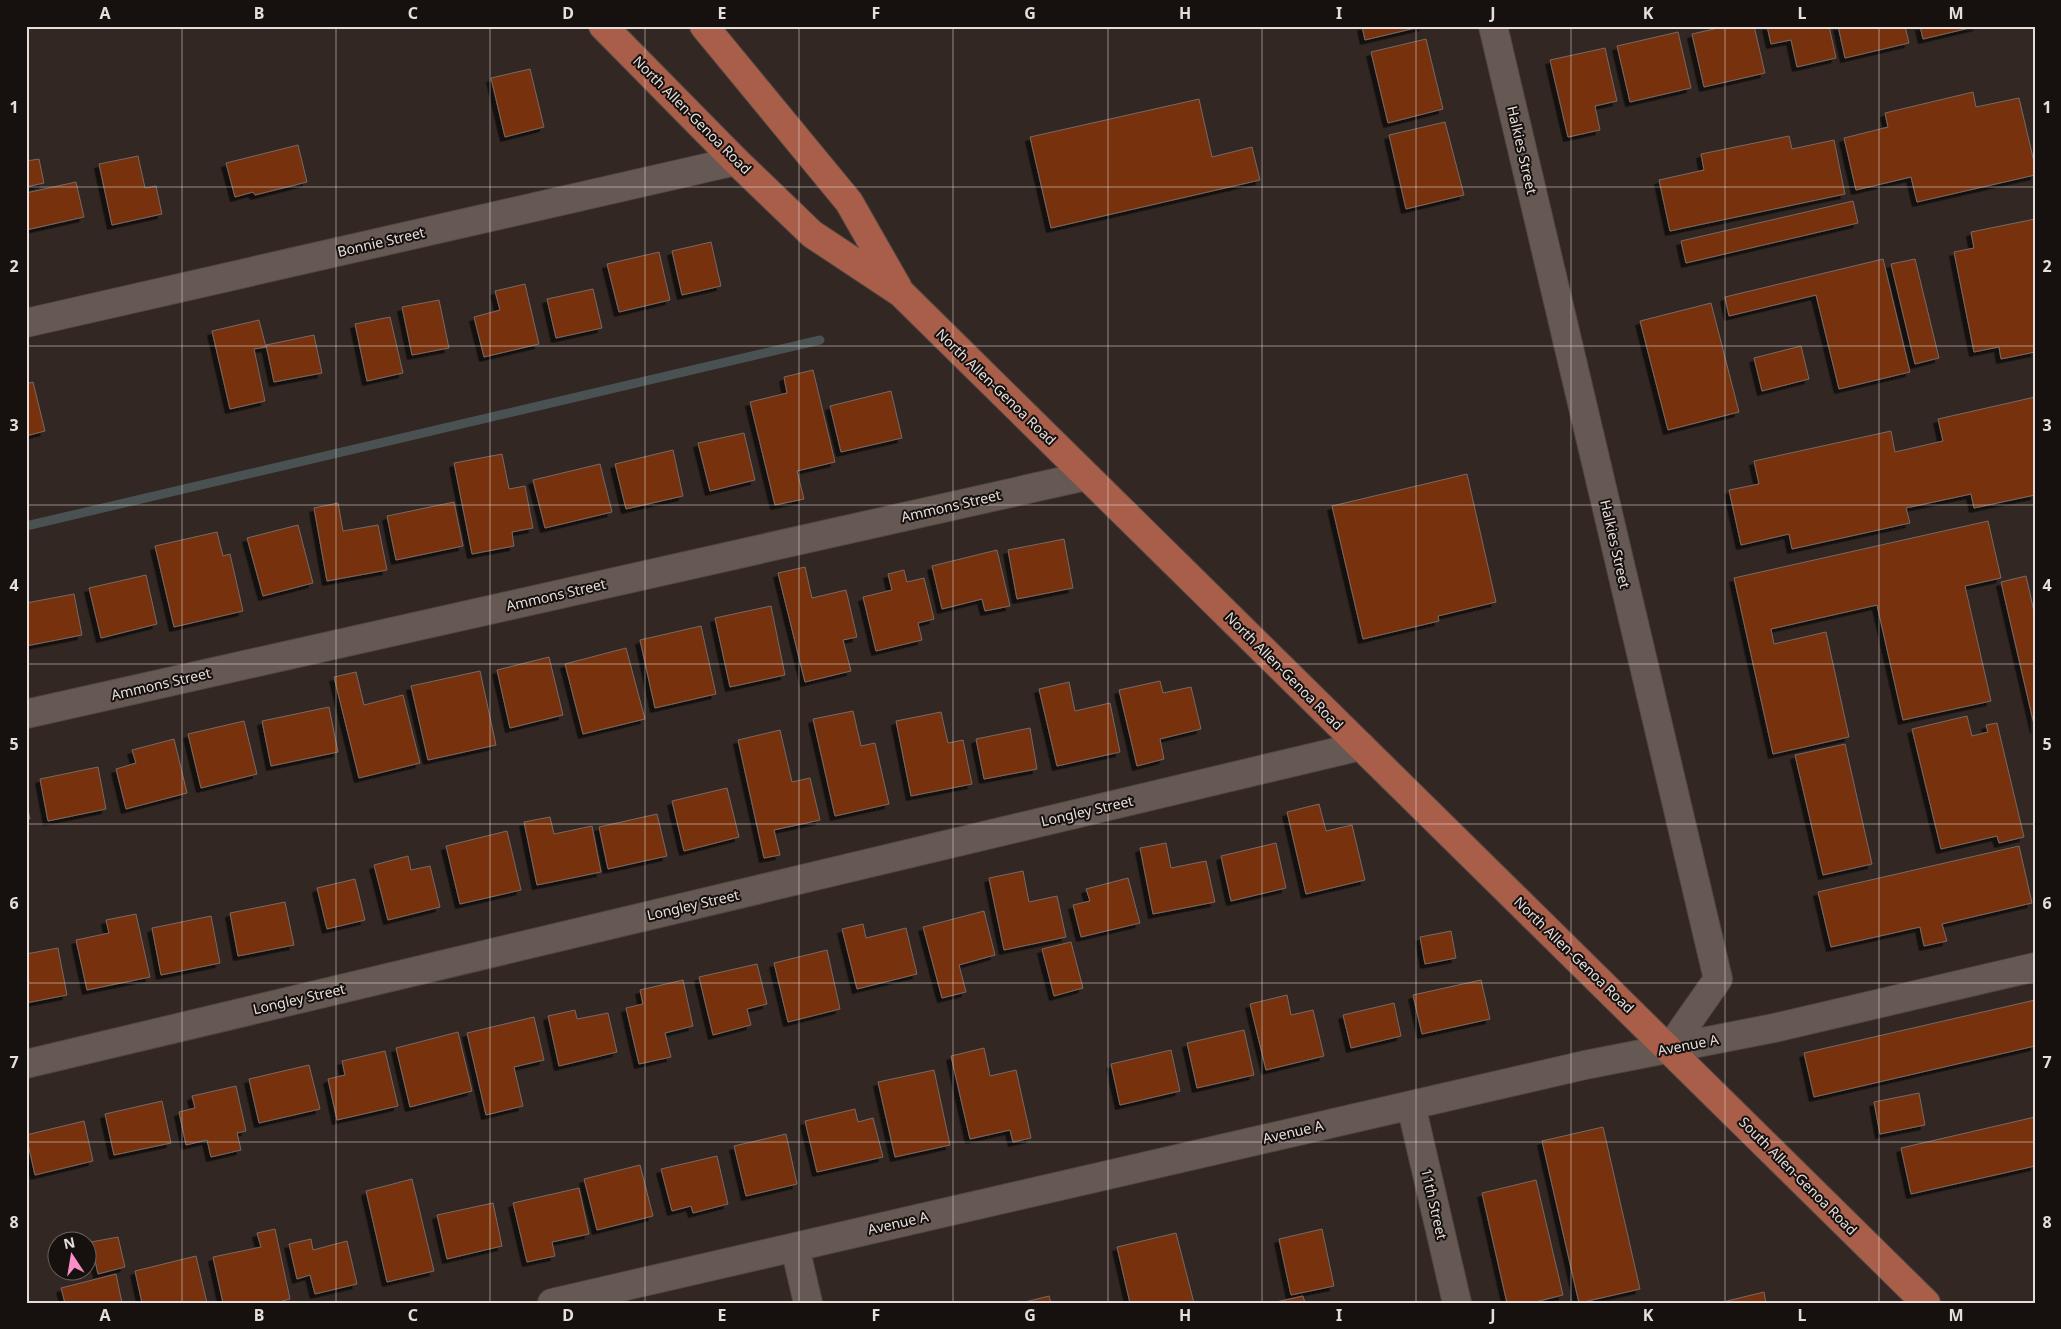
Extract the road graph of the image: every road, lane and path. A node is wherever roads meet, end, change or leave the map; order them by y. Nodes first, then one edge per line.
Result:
1 (603, 26) edge
2 (704, 26) edge
3 (1493, 26) edge
4 (736, 160) junction
5 (901, 294) junction
6 (26, 323) edge
7 (1086, 476) junction
8 (26, 714) edge
9 (1361, 746) junction
10 (2035, 967) edge
11 (1669, 1049) junction
12 (26, 1064) edge
13 (1411, 1105) junction
14 (795, 1247) junction
15 (552, 1303) edge
16 (808, 1303) edge
17 (1457, 1303) edge
18 (1926, 1303) edge

1 - 4 main road, North Allen-Genoa Road
2 - 5 main road, North Allen-Genoa Road
3 - 11 street, Halkies Street
4 - 5 main road, North Allen-Genoa Road
4 - 6 street, Bonnie Street
5 - 7 main road, North Allen-Genoa Road
7 - 8 street, Ammons Street
7 - 9 main road, North Allen-Genoa Road
9 - 11 main road, North Allen-Genoa Road
9 - 12 street, Longley Street
10 - 11 street, Avenue A
11 - 13 street, Avenue A
11 - 18 main road, South Allen-Genoa Road
13 - 14 street, Avenue A
13 - 17 street, 11th Street
14 - 15 street, Avenue A
14 - 16 street

